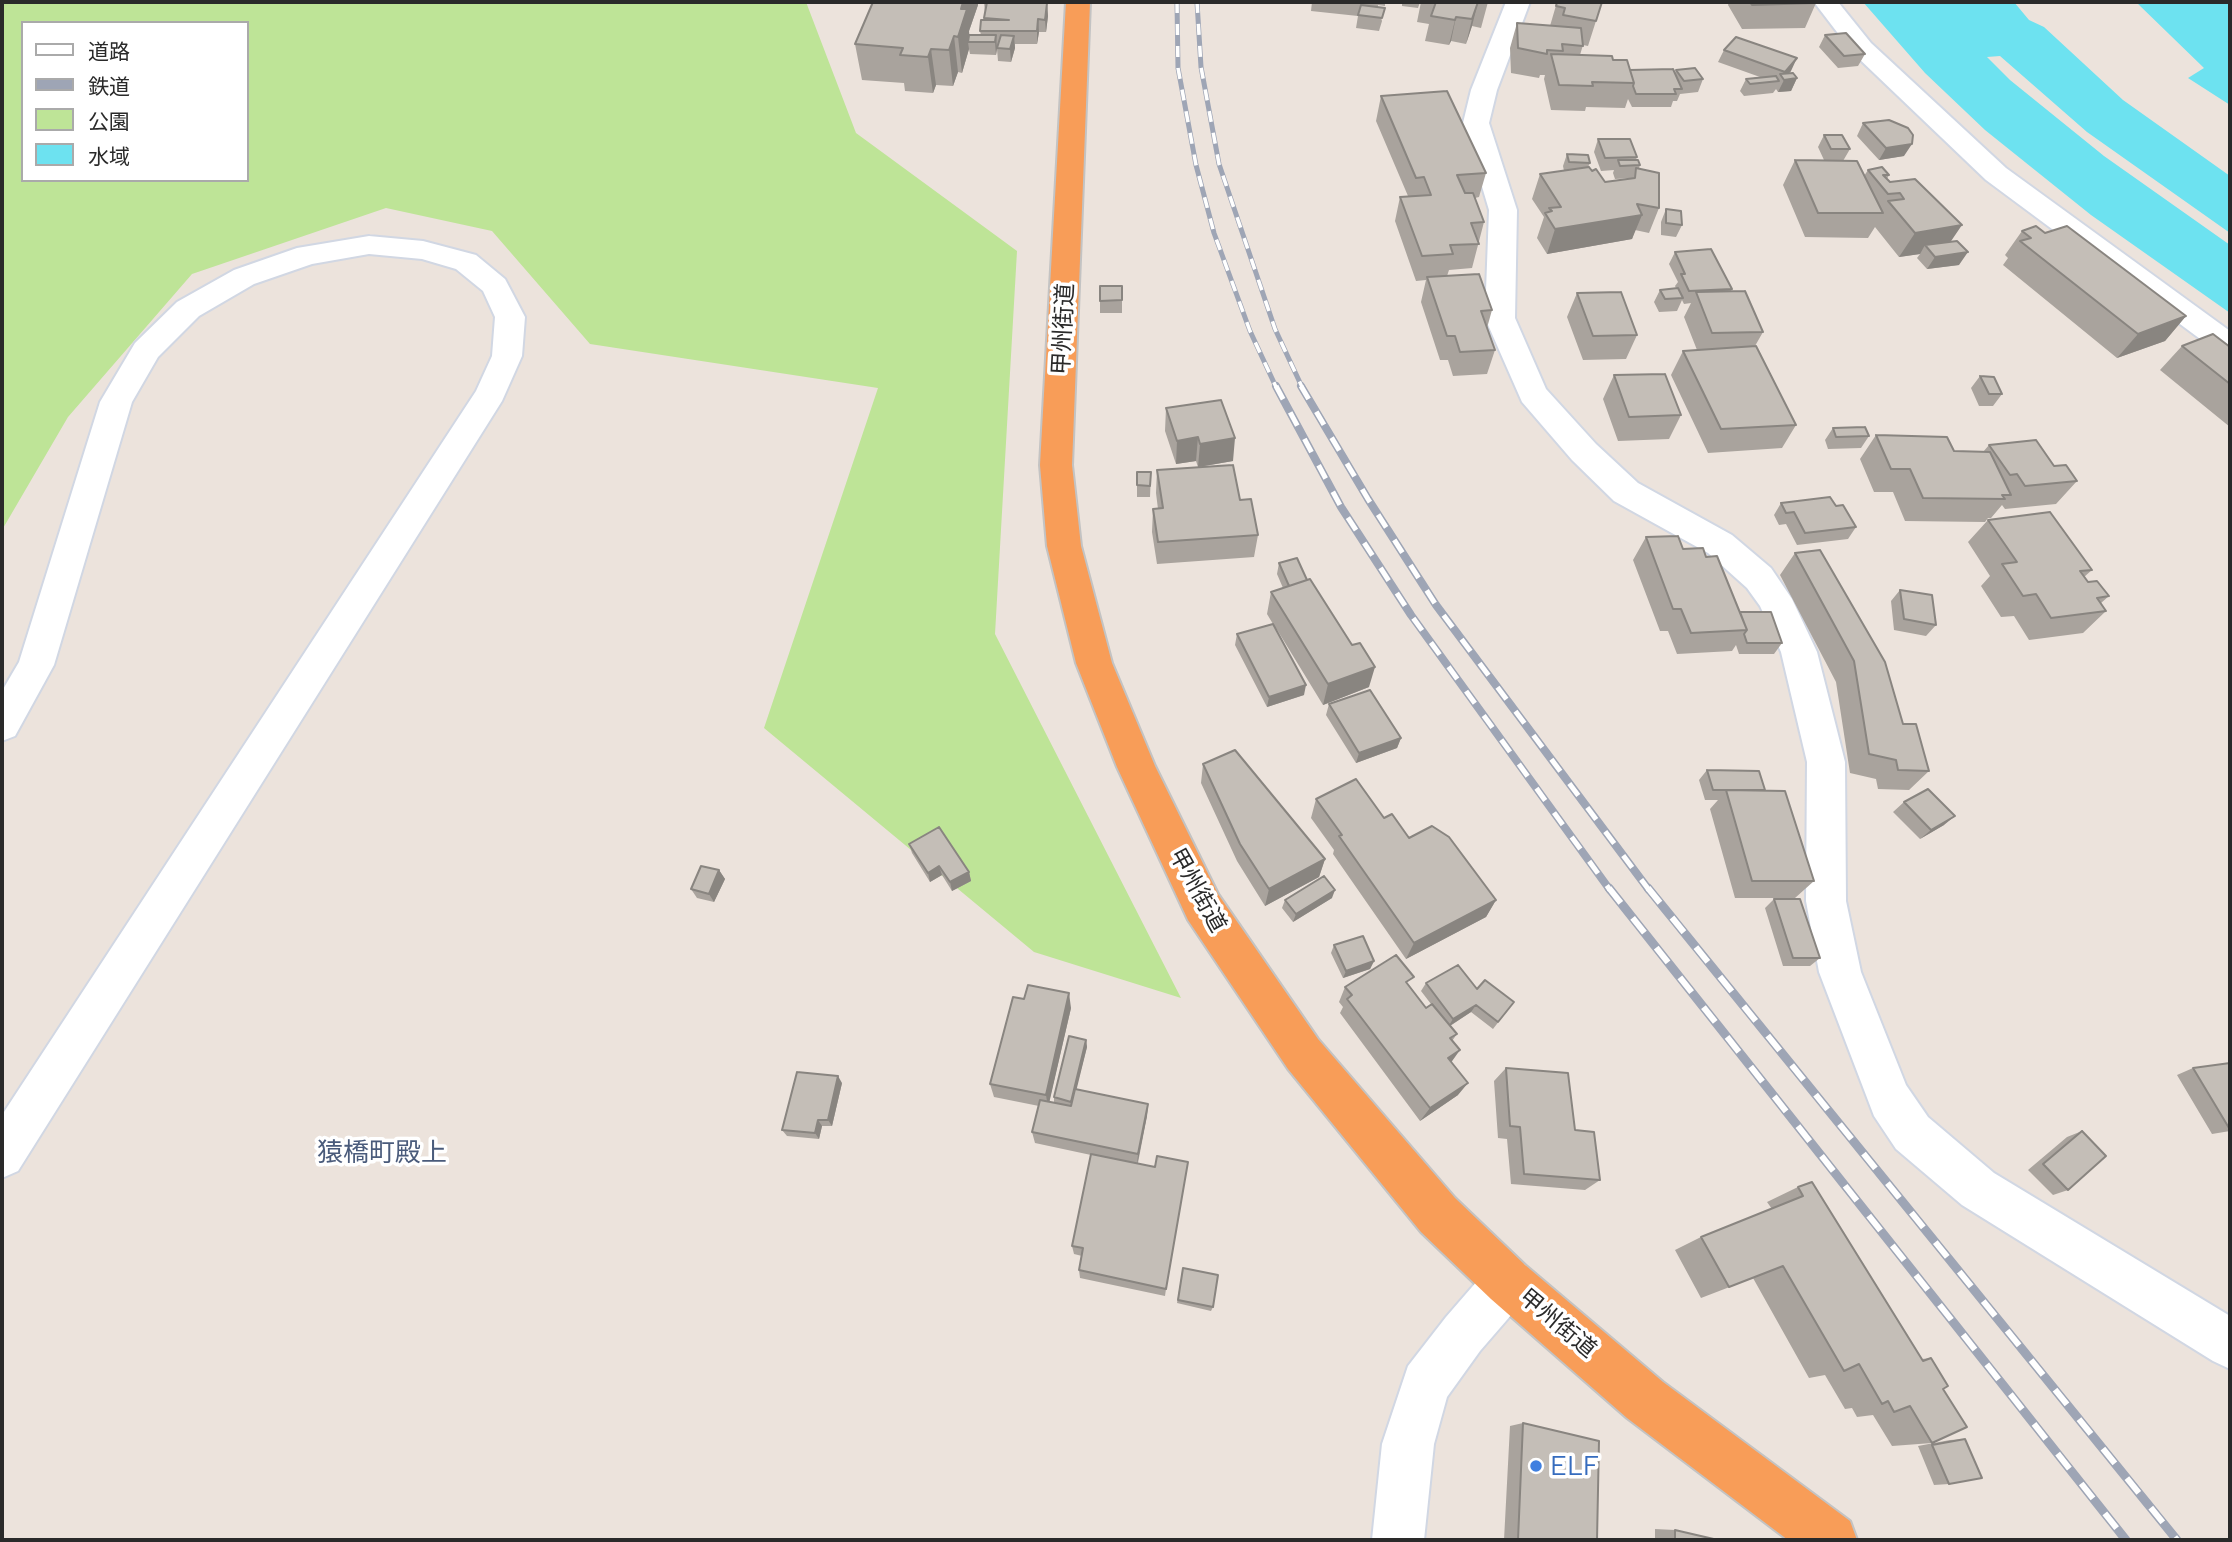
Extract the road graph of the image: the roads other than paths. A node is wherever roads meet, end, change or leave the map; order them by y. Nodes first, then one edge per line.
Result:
1 (1078, 2) edge
2 (1518, 2) edge
3 (1826, 2) edge
4 (2230, 346) edge
5 (2, 725) edge
6 (2, 1155) edge
7 (1508, 1282) junction
8 (2230, 1344) edge
9 (1398, 1540) edge
10 (1831, 1540) edge

1 - 7 highway, 甲州街道
2 - 8 street
3 - 4 street
5 - 6 street
7 - 9 street
7 - 10 highway, 甲州街道

